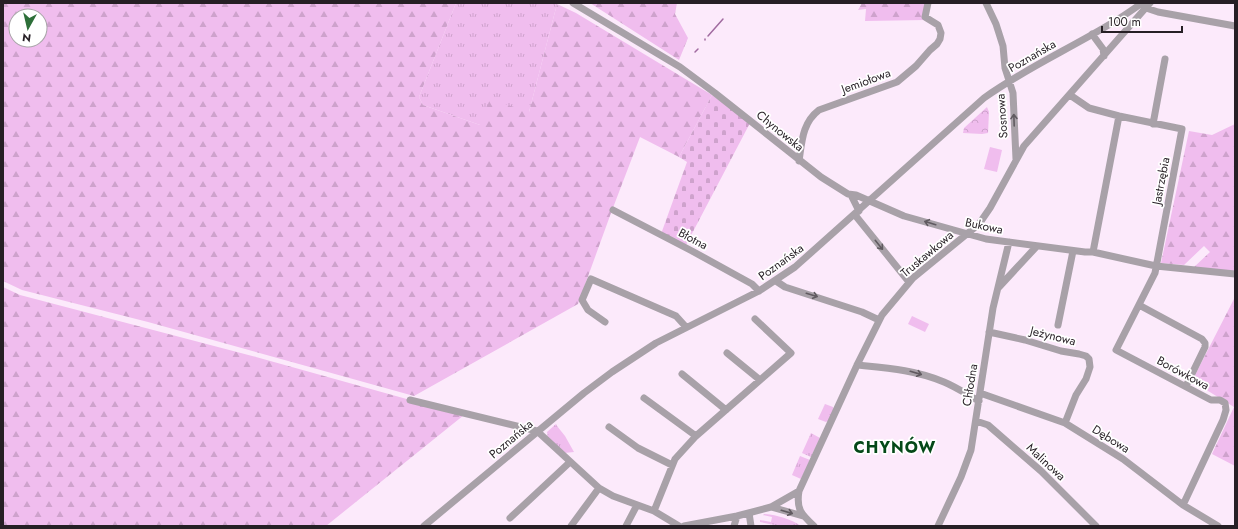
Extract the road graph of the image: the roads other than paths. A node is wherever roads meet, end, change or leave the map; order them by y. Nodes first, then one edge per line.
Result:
1 (573, 3) edge
2 (928, 3) edge
3 (986, 3) edge
4 (1146, 5) edge
5 (1235, 26) edge
6 (1092, 34) junction
7 (1104, 56) junction
8 (1166, 59) dead end
9 (1009, 81) junction
10 (1070, 95) junction
11 (1119, 116) junction
12 (1154, 124) junction
13 (1016, 159) junction
14 (799, 161) junction
15 (851, 194) junction
16 (869, 201) junction
17 (613, 210) dead end
18 (857, 213) junction
19 (968, 234) junction
20 (1009, 242) junction
21 (1037, 246) junction
22 (1074, 251) junction
23 (1093, 252) junction
24 (1156, 266) junction
25 (1235, 274) edge
26 (776, 281) junction
27 (909, 282) junction
28 (998, 288) junction
29 (759, 291) junction
30 (1139, 305) junction
31 (755, 319) dead end
32 (879, 320) junction
33 (605, 322) dead end
34 (1058, 325) dead end
35 (686, 327) junction
36 (990, 332) junction
37 (727, 353) dead end
38 (857, 364) junction
39 (682, 374) dead end
40 (760, 380) junction
41 (1186, 386) junction
42 (980, 397) junction
43 (644, 398) dead end
44 (410, 400) dead end
45 (726, 410) junction
46 (976, 421) junction
47 (1065, 423) junction
48 (609, 427) dead end
49 (538, 432) junction
50 (696, 436) junction
51 (570, 462) junction
52 (672, 465) junction
53 (599, 488) junction
54 (799, 491) junction
55 (636, 505) junction
56 (1183, 505) junction
57 (771, 507) junction
58 (654, 511) junction
59 (749, 513) junction
60 (737, 516) junction
61 (803, 516) junction
62 (510, 518) dead end
63 (424, 526) edge
64 (571, 526) edge
65 (626, 526) edge
66 (679, 526) edge
67 (684, 526) edge
68 (734, 526) edge
69 (751, 526) edge
70 (814, 526) edge
71 (938, 526) edge
72 (1096, 526) edge
73 (1218, 526) edge

1 - 14 street, Chynowska
2 - 14 street, Jemiołowa
3 - 9 street, Sosnowa
4 - 5 street
4 - 6 street, Poznańska
4 - 7 street, Truskawkowa
6 - 7 street
6 - 9 street, Poznańska
7 - 10 street, Truskawkowa
8 - 12 street
13 -> 9 street, Sosnowa
9 - 16 street, Poznańska
10 - 11 street, Jastrzębia
10 - 13 street, Truskawkowa
11 - 12 street, Jastrzębia
11 - 23 street
12 - 24 street, Jastrzębia
13 - 19 street, Truskawkowa
14 - 15 street, Chynowska
15 - 16 street, Chynowska
15 - 18 street
16 - 18 street, Poznańska
19 -> 16 street, Bukowa
17 - 29 street, Błotna
18 - 26 street, Poznańska
18 -> 27 street
19 - 20 street, Bukowa
19 - 27 street, Truskawkowa
20 - 21 street, Bukowa
20 - 28 street, Chłodna
21 - 22 street, Bukowa
21 - 28 street
22 - 23 street, Bukowa
22 - 34 street
23 - 24 street, Bukowa
24 - 25 street, Bukowa
24 - 30 street, Borówkowa
26 - 29 street, Poznańska
26 -> 32 street
27 - 32 street, Truskawkowa
28 - 36 street, Chłodna
29 - 35 street, Poznańska
30 - 41 street
30 - 41 street, Borówkowa
31 - 40 street
32 - 38 street, Truskawkowa
33 - 35 street
35 - 49 street, Poznańska
36 - 42 street, Chłodna
36 - 47 street, Jeżynowa
37 - 40 street
38 -> 42 street, Dębowa
38 - 54 street, Truskawkowa
39 - 45 street
40 - 45 street
41 - 56 street, Borówkowa
42 - 46 street, Chłodna
42 - 47 street, Dębowa
43 - 50 street
44 - 49 street
45 - 50 street
46 - 71 street, Chłodna
46 - 72 street, Malinowa
47 - 56 street, Dębowa
48 - 52 street
49 - 51 street
49 - 63 street, Poznańska
50 - 52 street
51 - 53 street
51 - 62 street
52 - 58 street
53 - 55 street
53 - 64 street
54 - 57 street
54 - 61 street, Truskawkowa
55 - 58 street
55 - 65 street
56 - 73 street, Dębowa
57 - 59 street
57 -> 61 street
58 - 66 street
59 - 60 street
59 - 69 street
60 - 67 street
60 - 68 street
61 - 70 street

